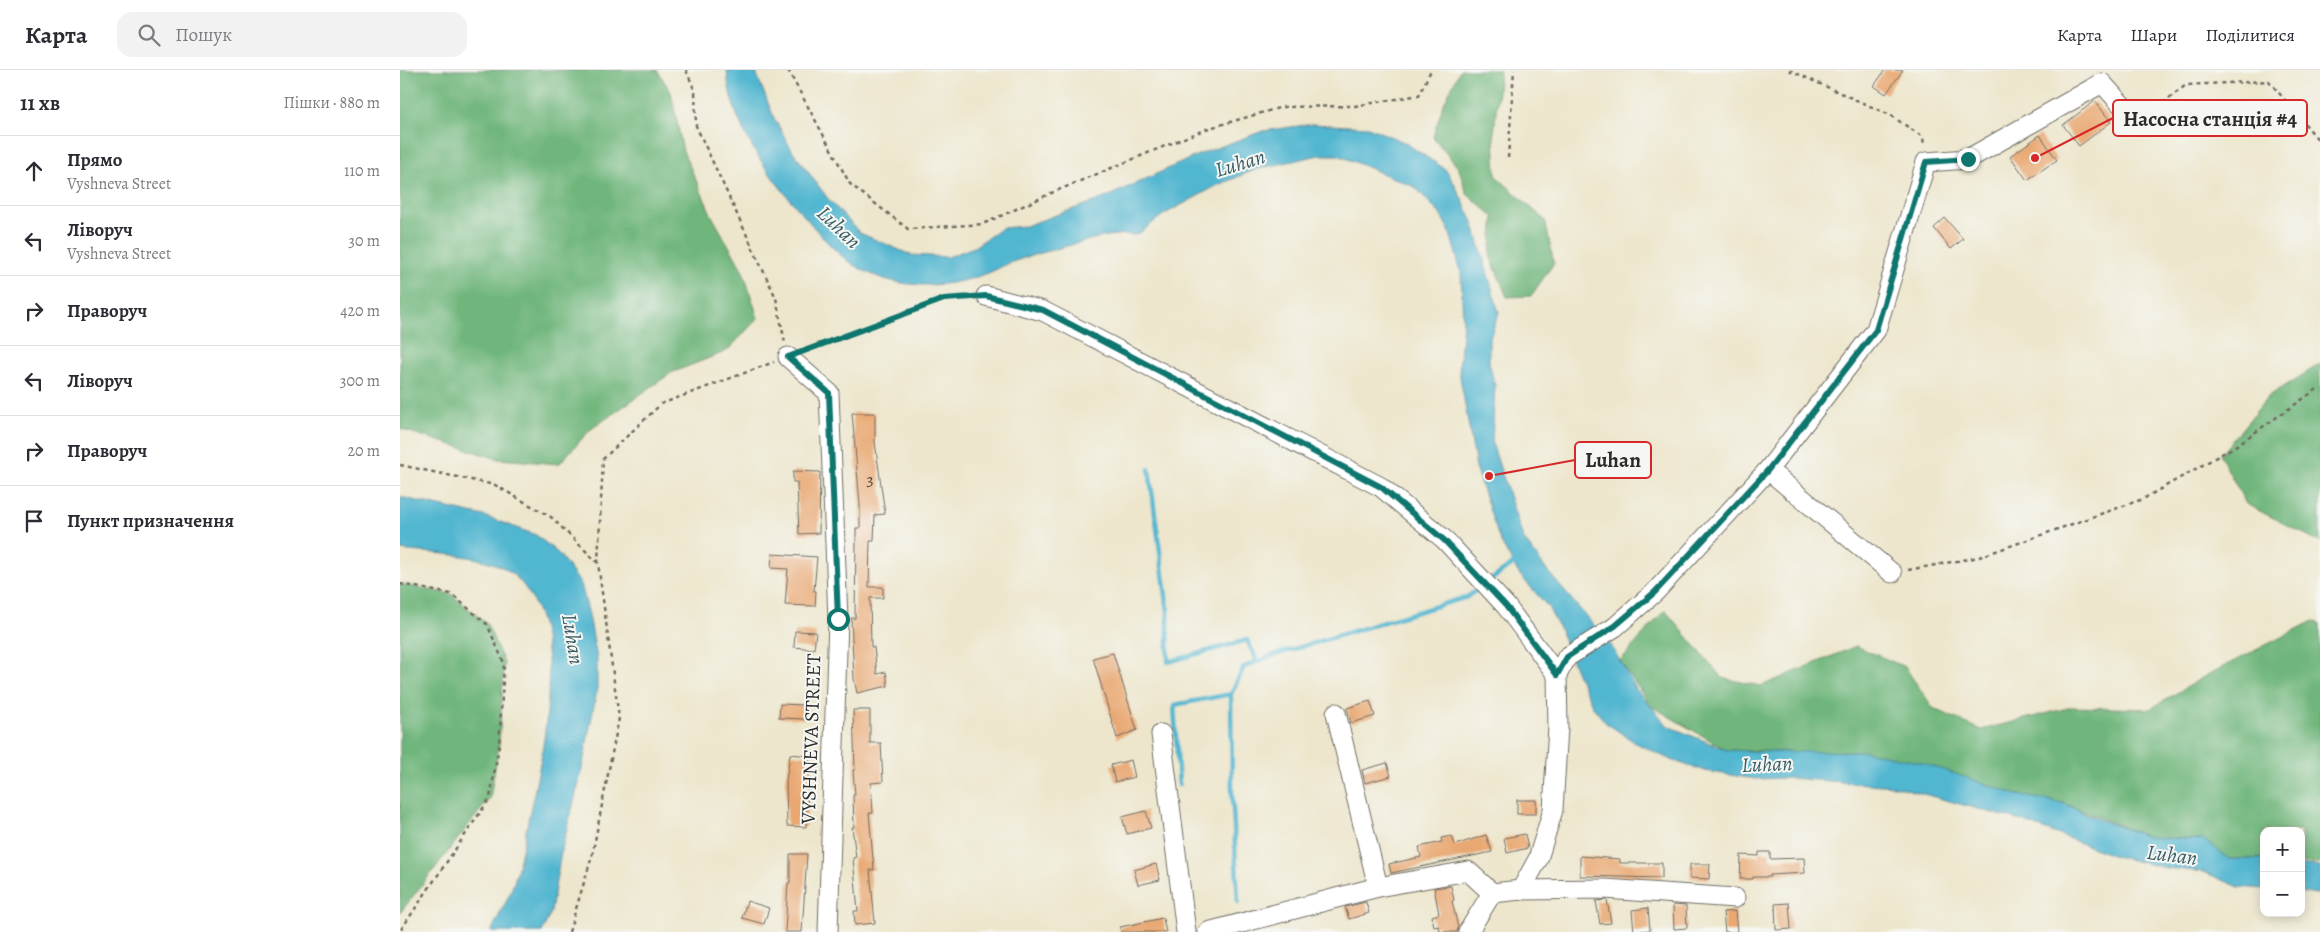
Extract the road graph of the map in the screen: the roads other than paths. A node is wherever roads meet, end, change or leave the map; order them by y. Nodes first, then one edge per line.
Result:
1 (2138, 123) road end
2 (986, 296) road end
3 (788, 357) road end
4 (1768, 470) junction
5 (1892, 573) road end
6 (1557, 675) junction
7 (1336, 713) dead end
8 (1161, 734) dead end
9 (1378, 887) junction
10 (1521, 890) junction
11 (1492, 893) junction
12 (1735, 898) dead end
13 (828, 932) edge
14 (1186, 932) edge
15 (1208, 932) edge
16 (1468, 932) edge

1 - 4 street
2 - 6 street
3 - 13 street, VYSHNEVA STREET
4 - 5 street
4 - 6 street
6 - 10 street
7 - 9 street
8 - 14 street
9 - 11 street
9 - 15 street
10 - 11 street
10 - 12 street
11 - 16 street

